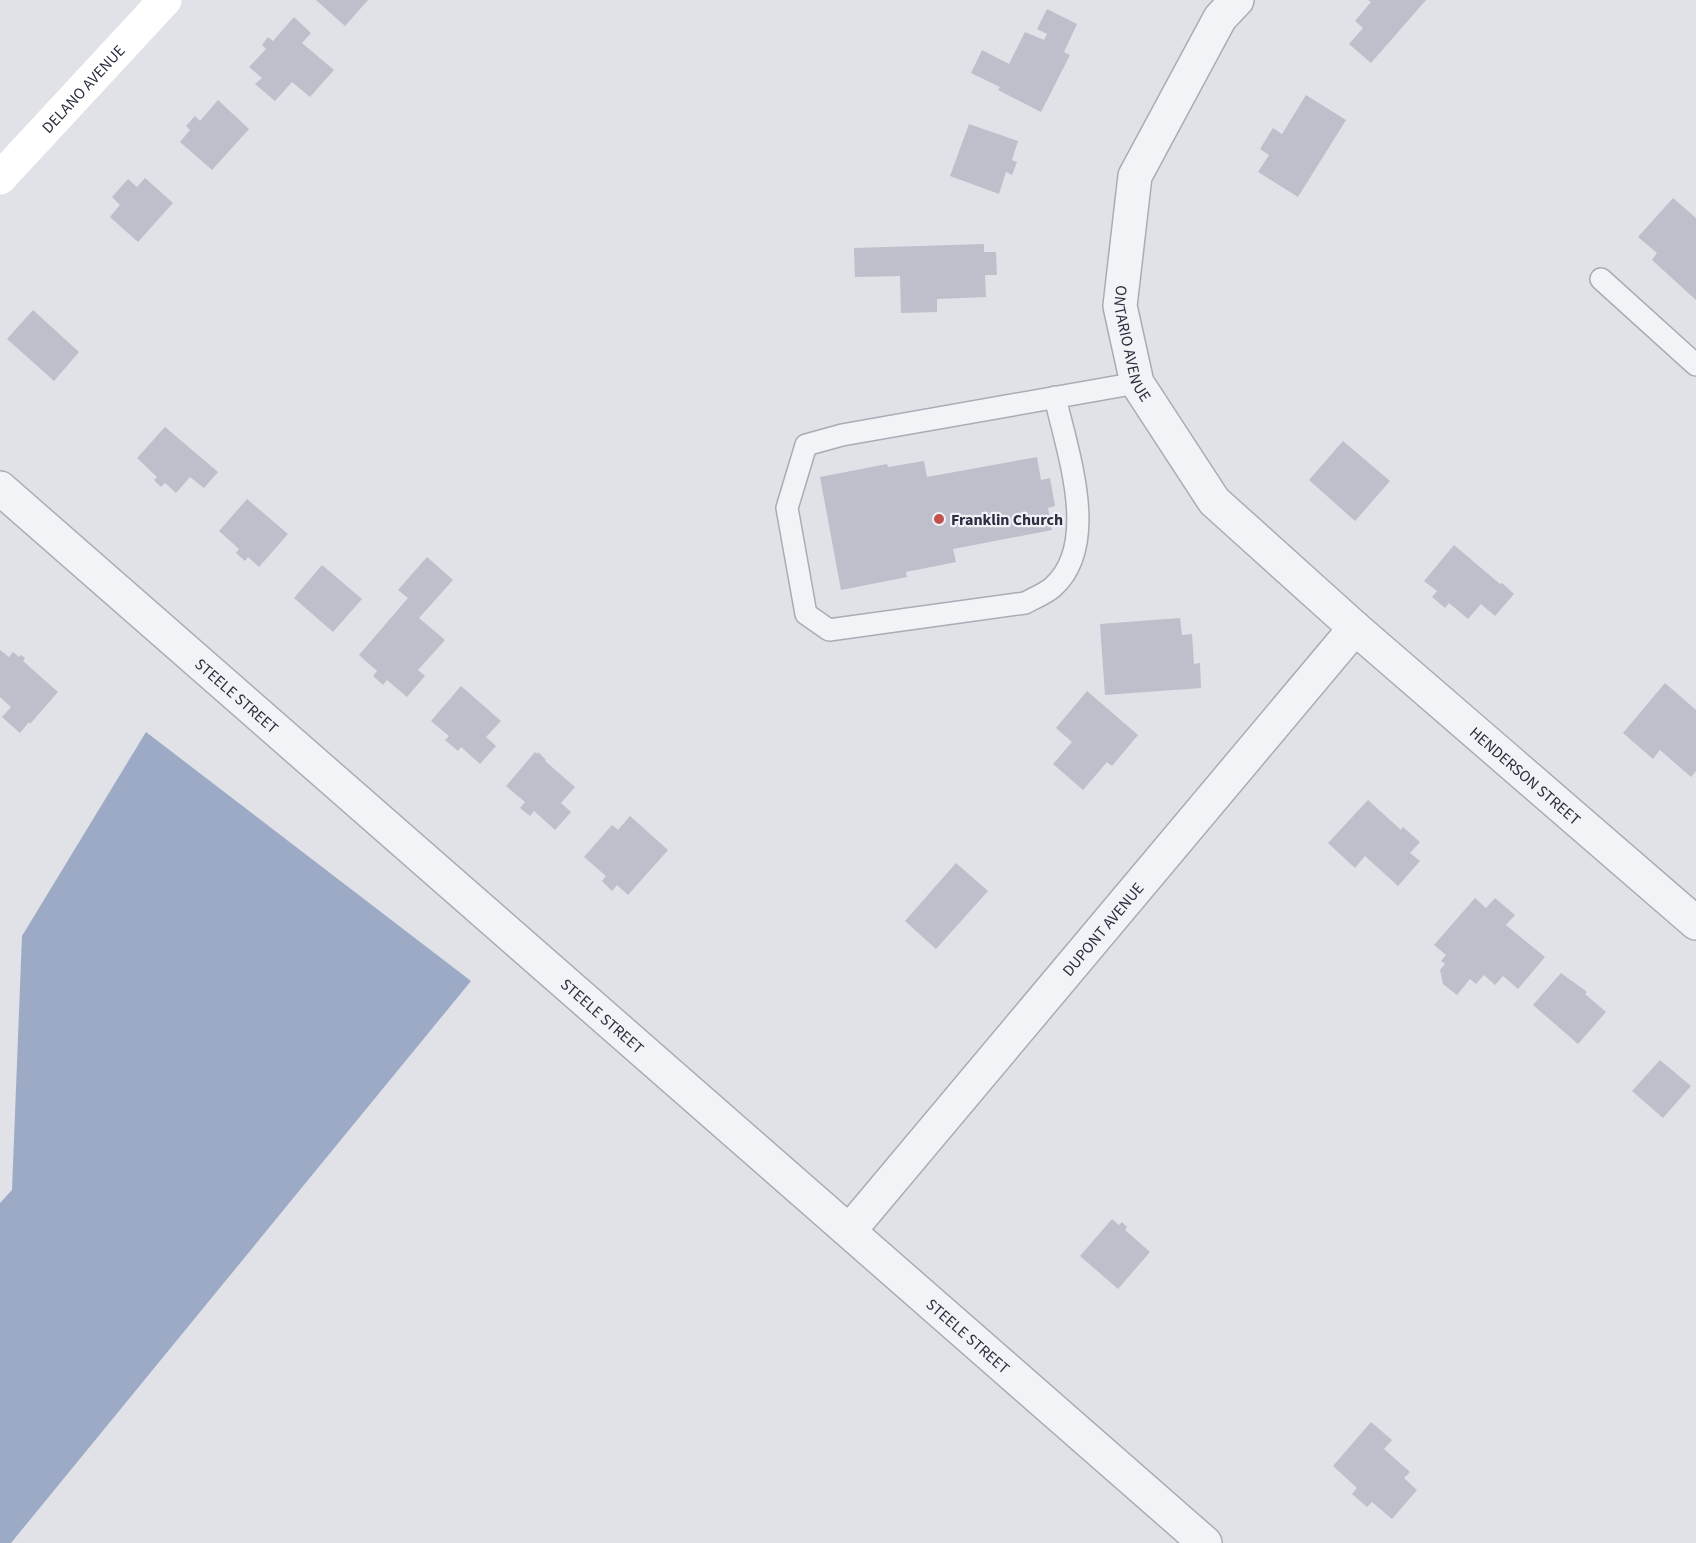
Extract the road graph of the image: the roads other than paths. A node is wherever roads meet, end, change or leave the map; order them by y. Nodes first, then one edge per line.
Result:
1 (165, 0) edge
2 (1237, 0) edge
3 (0, 178) edge
4 (1601, 279) dead end
5 (1696, 365) edge
6 (1137, 383) junction
7 (1055, 398) junction
8 (0, 488) edge
9 (1355, 628) junction
10 (1696, 923) edge
11 (850, 1230) junction
12 (1205, 1543) edge

1 - 3 main road, DELANO AVENUE
2 - 6 street, ONTARIO AVENUE
4 - 5 lane
6 - 7 lane
6 - 9 street, ONTARIO AVENUE
7 - 7 lane
8 - 11 street, STEELE STREET
9 - 10 street, HENDERSON STREET
9 - 11 street, DUPONT AVENUE
11 - 12 street, STEELE STREET

